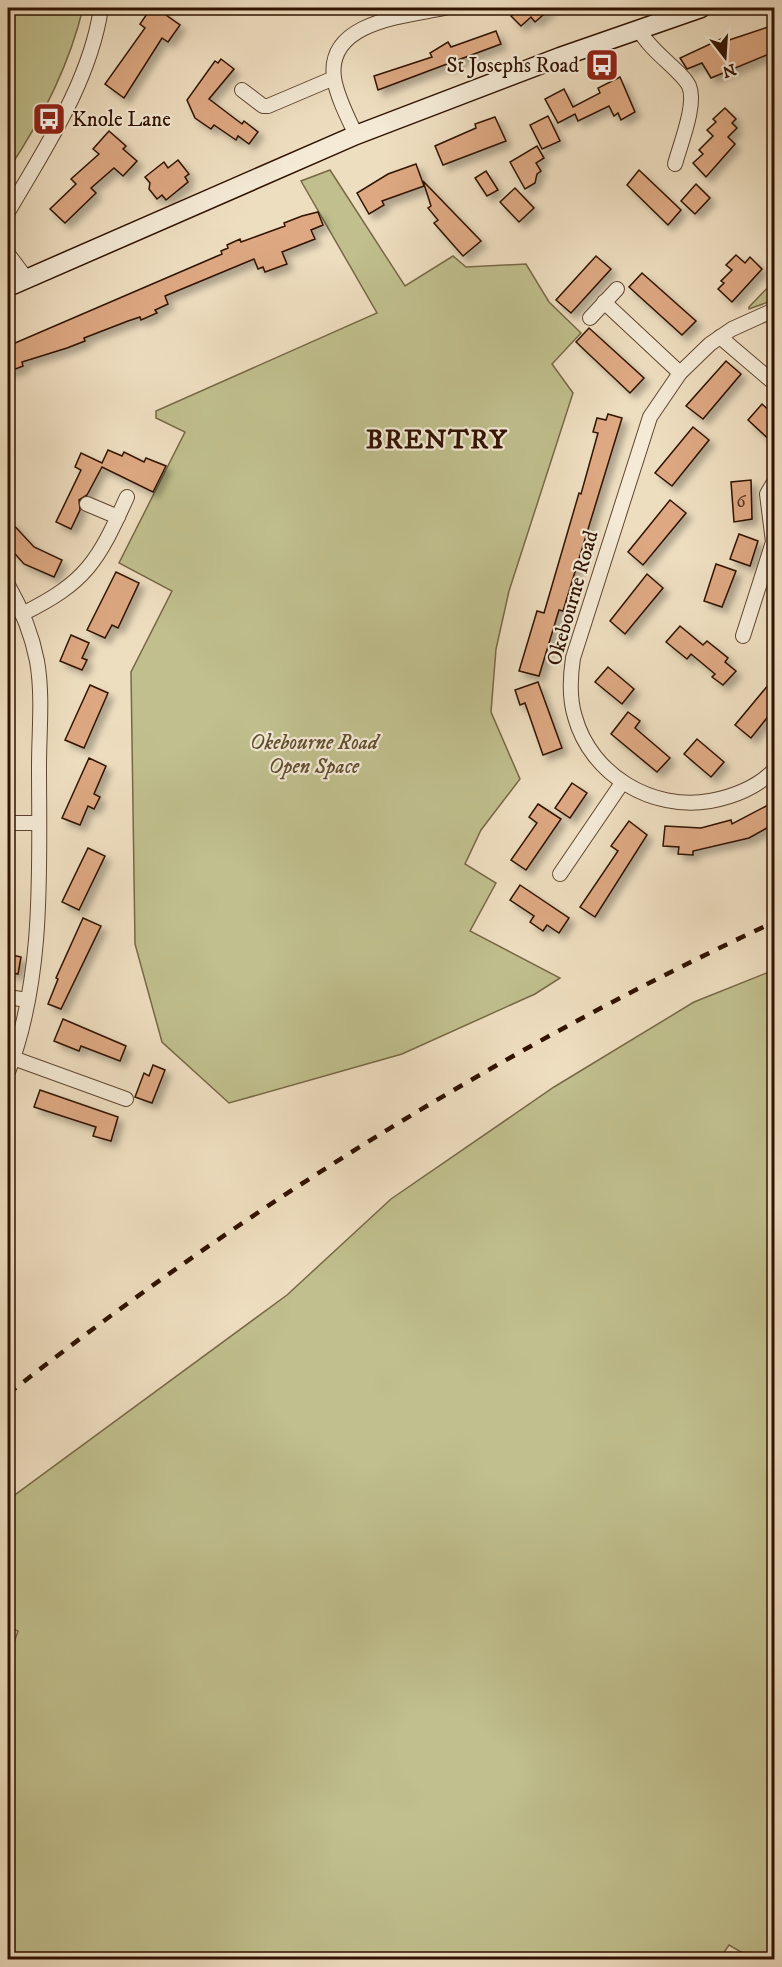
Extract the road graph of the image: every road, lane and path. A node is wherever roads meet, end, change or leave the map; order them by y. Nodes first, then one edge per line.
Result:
1 (101, 8) edge
2 (444, 8) edge
3 (701, 8) edge
4 (639, 30) junction
5 (334, 78) junction
6 (242, 90) dead end
7 (356, 135) junction
8 (675, 164) dead end
9 (8, 212) edge
10 (8, 254) edge
11 (8, 263) edge
12 (8, 271) edge
13 (26, 278) junction
14 (8, 287) edge
15 (617, 289) dead end
16 (604, 302) junction
17 (774, 310) edge
18 (590, 318) dead end
19 (720, 337) junction
20 (680, 373) junction
21 (774, 383) edge
22 (774, 482) edge
23 (127, 497) dead end
24 (87, 504) dead end
25 (118, 517) junction
26 (8, 585) edge
27 (22, 614) junction
28 (743, 636) dead end
29 (774, 770) edge
30 (622, 783) junction
31 (8, 823) edge
32 (39, 823) junction
33 (560, 874) dead end
34 (8, 997) edge
35 (27, 1000) junction
36 (13, 1058) junction
37 (8, 1072) edge
38 (126, 1099) dead end

1 - 9 street
2 - 5 street
3 - 4 street
4 - 7 street
4 - 8 street
5 - 6 street
5 - 7 street
7 - 13 street
10 - 13 street
11 - 12 street
13 - 14 street
15 - 16 street
16 - 18 street
16 - 20 street
17 - 19 street, Okebourne Road
19 - 20 street, Okebourne Road
19 - 21 street
20 - 30 street, Okebourne Road
22 - 28 street
23 - 25 street
24 - 25 street
25 - 27 street
26 - 27 street
27 - 32 street
29 - 30 street, Okebourne Road
30 - 33 street
31 - 32 street
32 - 35 street
34 - 35 street
35 - 36 street
36 - 37 street
36 - 38 street

